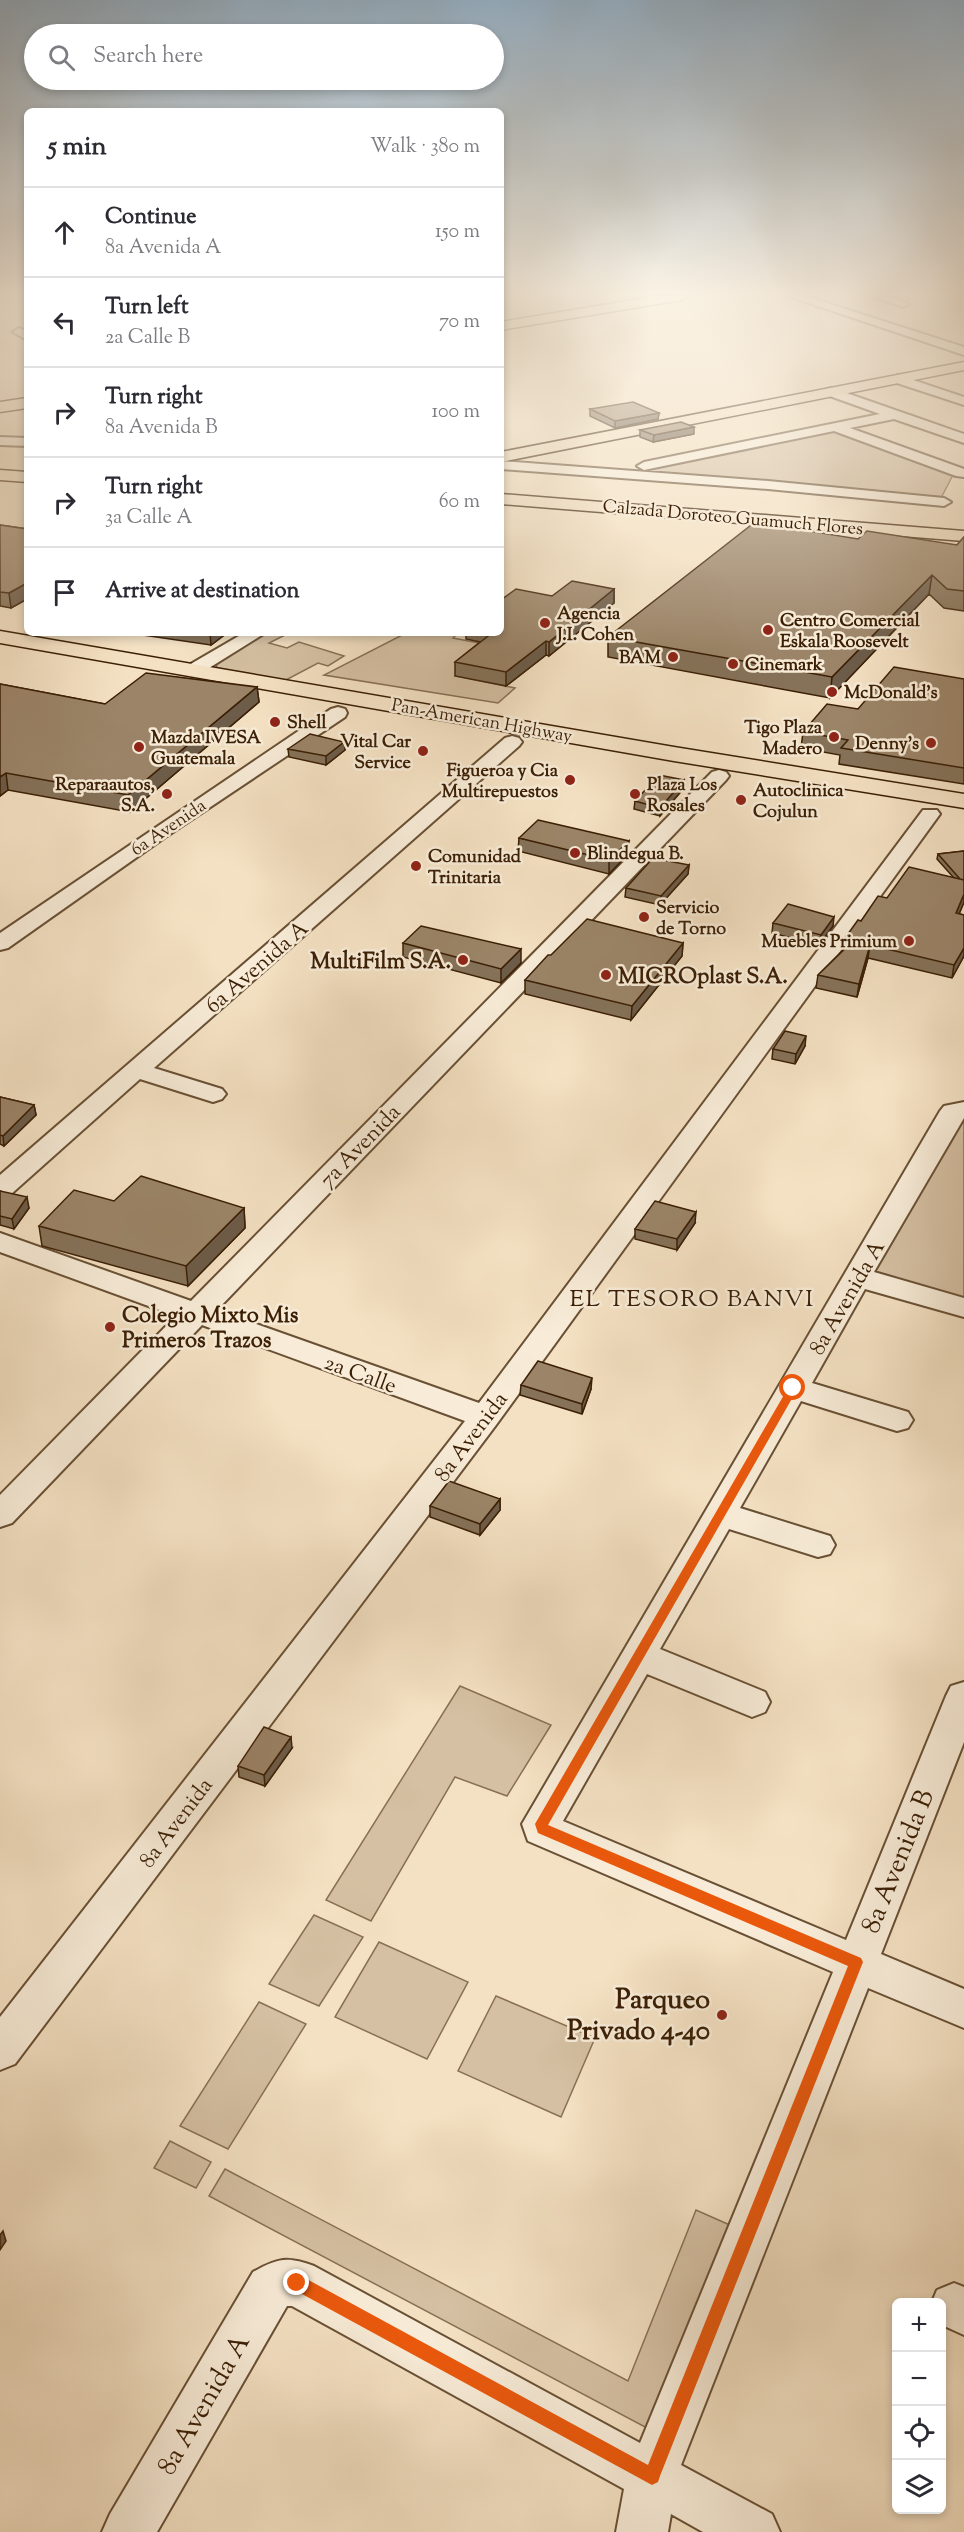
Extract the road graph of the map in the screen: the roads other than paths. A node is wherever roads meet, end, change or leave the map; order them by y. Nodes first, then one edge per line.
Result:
1 (720, 414) edge
2 (893, 415) joint
3 (836, 427) junction
4 (964, 439) edge
5 (0, 441) edge
6 (24, 442) edge
7 (504, 457) edge
8 (504, 457) edge
9 (609, 472) junction
10 (0, 475) edge
11 (24, 477) edge
12 (951, 494) edge
13 (504, 499) edge
14 (504, 504) edge
15 (964, 537) edge
16 (251, 636) edge
17 (0, 637) edge
18 (0, 649) edge
19 (0, 656) edge
20 (195, 669) junction
21 (338, 713) junction
22 (479, 720) junction
23 (512, 742) junction
24 (719, 776) junction
25 (964, 801) edge
26 (930, 814) junction
27 (964, 819) edge
28 (0, 944) edge
29 (136, 1071) junction
30 (213, 1094) dead end
31 (959, 1110) edge
32 (0, 1189) edge
33 (0, 1242) edge
34 (858, 1277) junction
35 (964, 1308) edge
36 (195, 1314) junction
37 (793, 1388) junction
38 (485, 1417) junction
39 (897, 1420) dead end
40 (720, 1514) junction
41 (0, 1515) edge
42 (818, 1545) dead end
43 (638, 1655) junction
44 (964, 1696) edge
45 (752, 1702) dead end
46 (856, 1962) junction
47 (964, 2009) edge
48 (0, 2050) edge
49 (652, 2476) junction
50 (128, 2532) edge
51 (642, 2532) edge
52 (754, 2532) edge

1 - 7 main road
2 - 3 street
2 - 4 street
3 - 9 street
3 - 12 street
5 - 6 street
8 - 9 street
9 - 12 street
10 - 11 main road
13 - 15 main road, Calzada Doroteo Guamuch Flores
14 - 15 main road, Calzada Doroteo Guamuch Flores
16 - 20 street
17 - 20 main road, Pan-American Highway
18 - 20 main road
19 - 21 main road, Pan-American Highway
20 - 22 main road, Pan-American Highway
21 - 22 main road
21 - 23 main road, Pan-American Highway
21 - 28 street, 6a Avenida
22 - 25 main road, Pan-American Highway
23 - 24 main road, Pan-American Highway
23 - 29 street, 6a Avenida A
24 - 26 main road, Pan-American Highway
24 - 36 street, 7a Avenida
26 - 27 main road, Pan-American Highway
26 - 38 street, 8a Avenida
29 - 30 street
29 - 32 street, 6a Avenida A
31 - 34 street, 8a Avenida A
33 - 36 street, 2a Calle
34 - 35 street
34 - 37 street, 8a Avenida A
36 - 38 street, 2a Calle
36 - 41 street, 7a Avenida
37 - 39 street
37 - 40 street, 8a Avenida A
38 - 48 street, 8a Avenida
40 - 42 street
40 - 43 street, 8a Avenida A
43 - 45 street
43 - 46 street, 8a Avenida A
44 - 46 street, 8a Avenida B
46 - 47 street
46 - 49 street, 8a Avenida B
49 - 50 street, 8a Avenida A
49 - 51 street, 8a Avenida B
49 - 52 street

